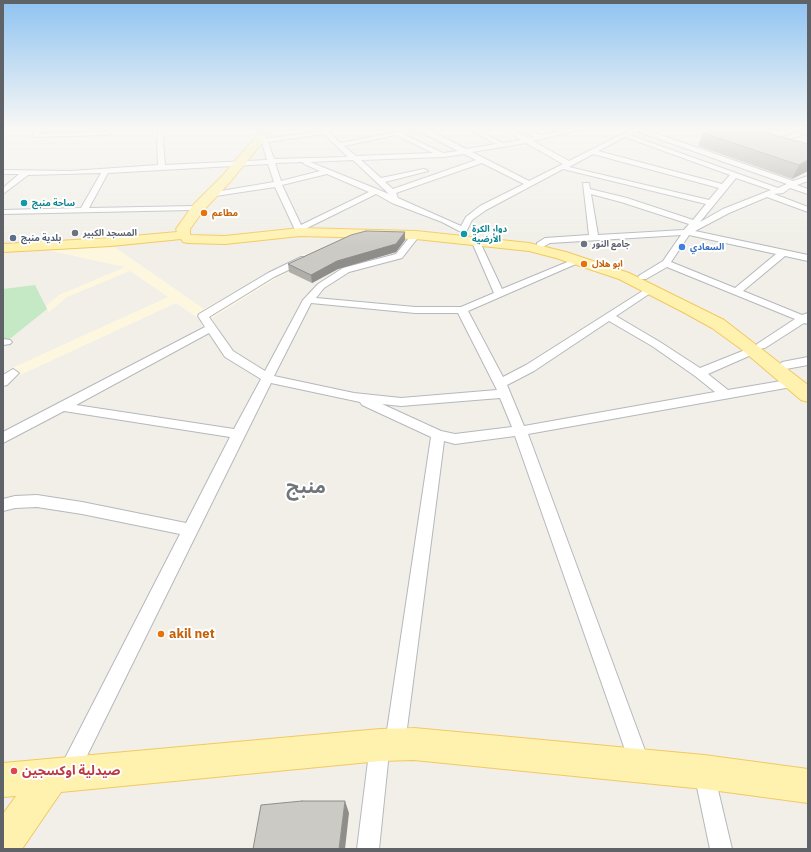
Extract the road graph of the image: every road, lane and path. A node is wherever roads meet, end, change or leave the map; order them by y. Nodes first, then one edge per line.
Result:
1 (162, 168) joint
2 (166, 168) edge
3 (230, 168) edge
4 (231, 168) edge
5 (273, 168) edge
6 (316, 168) edge
7 (365, 168) edge
8 (461, 168) edge
9 (498, 168) edge
10 (560, 168) edge
11 (572, 168) edge
12 (652, 168) edge
13 (716, 168) edge
14 (745, 168) edge
15 (424, 171) dead end
16 (3, 172) edge
17 (105, 172) junction
18 (326, 172) junction
19 (582, 172) junction
20 (25, 173) junction
21 (734, 174) junction
22 (808, 178) edge
23 (379, 181) junction
24 (278, 184) junction
25 (529, 184) junction
26 (792, 185) junction
27 (723, 187) junction
28 (588, 191) junction
29 (780, 191) junction
30 (3, 192) edge
31 (375, 192) junction
32 (392, 192) junction
33 (808, 192) edge
34 (209, 195) junction
35 (768, 195) junction
36 (395, 201) junction
37 (710, 202) junction
38 (786, 202) junction
39 (192, 208) junction
40 (84, 209) junction
41 (808, 210) edge
42 (3, 212) edge
43 (808, 216) edge
44 (694, 223) junction
45 (300, 231) junction
46 (687, 232) junction
47 (377, 234) junction
48 (416, 235) junction
49 (465, 235) junction
50 (182, 237) junction
51 (594, 237) junction
52 (335, 244) edge
53 (540, 245) junction
54 (3, 248) edge
55 (3, 252) edge
56 (783, 253) junction
57 (314, 254) edge
58 (808, 258) edge
59 (580, 260) junction
60 (666, 263) junction
61 (648, 283) junction
62 (736, 292) junction
63 (499, 294) junction
64 (308, 300) junction
65 (462, 310) junction
66 (610, 317) junction
67 (806, 319) edge
68 (211, 328) junction
69 (758, 348) junction
70 (808, 361) edge
71 (786, 365) junction
72 (699, 372) junction
73 (13, 373) dead end
74 (267, 378) junction
75 (3, 382) edge
76 (801, 383) edge
77 (502, 389) junction
78 (726, 395) junction
79 (808, 395) edge
80 (354, 397) junction
81 (63, 407) junction
82 (520, 431) junction
83 (238, 434) junction
84 (438, 435) junction
85 (3, 438) edge
86 (3, 505) edge
87 (190, 530) junction
88 (387, 744) junction
89 (640, 765) junction
90 (704, 772) junction
91 (59, 775) junction
92 (3, 780) edge
93 (808, 786) edge
94 (3, 845) edge
95 (368, 849) edge
96 (721, 849) edge

1 - 2 street
1 - 17 street
3 - 39 main road
4 - 34 main road
5 - 24 street
6 - 18 street
7 - 23 street
8 - 32 street
9 - 25 street
10 - 25 street
11 - 19 street
12 - 27 street
13 - 21 street
14 - 26 street
15 - 23 street
16 - 20 street
17 - 20 street
17 - 40 street
18 - 24 street
18 - 31 street
19 - 28 street
19 - 37 street
20 - 30 street
21 - 27 street
21 - 29 street
22 - 26 street
23 - 32 street
24 - 34 street
24 - 45 street
25 - 49 street
26 - 29 street
26 - 33 street
27 - 37 street
28 - 44 street
28 - 51 street
29 - 35 street
31 - 36 street
31 - 45 street
32 - 36 street
34 - 50 main road
35 - 38 street
35 - 46 street
36 - 49 street
37 - 44 street
38 - 41 street
38 - 43 street
39 - 40 street
39 - 50 main road
40 - 42 street
44 - 46 street
45 - 47 main road
45 - 49 main road
45 - 50 main road
46 - 51 street
46 - 56 street
46 - 60 street
47 - 48 main road
47 - 52 street
48 - 49 main road
48 - 64 street
49 - 53 main road
49 - 59 main road
49 - 63 street
50 - 54 main road
50 - 55 main road
51 - 53 street
53 - 61 main road
56 - 58 street
56 - 62 street
57 - 68 street
59 - 61 main road
59 - 63 street
60 - 61 street
60 - 62 street
61 - 66 street
61 - 69 main road
62 - 67 street
63 - 65 street
64 - 65 street
64 - 74 street
65 - 77 street
66 - 72 street
66 - 77 street
67 - 69 street
68 - 74 street
68 - 81 street
69 - 71 main road
69 - 72 street
69 - 76 main road
70 - 71 street
71 - 76 main road
72 - 78 street
73 - 75 street
74 - 80 street
74 - 83 street
76 - 78 street
76 - 79 main road
77 - 80 street
77 - 82 street
78 - 82 street
80 - 84 street
81 - 83 street
81 - 85 street
82 - 84 street
82 - 89 street
83 - 87 street
84 - 88 street
86 - 87 street
87 - 91 street
88 - 89 main road
88 - 91 main road
88 - 95 street
89 - 90 main road
90 - 93 main road
90 - 96 street
91 - 92 main road
91 - 94 main road

